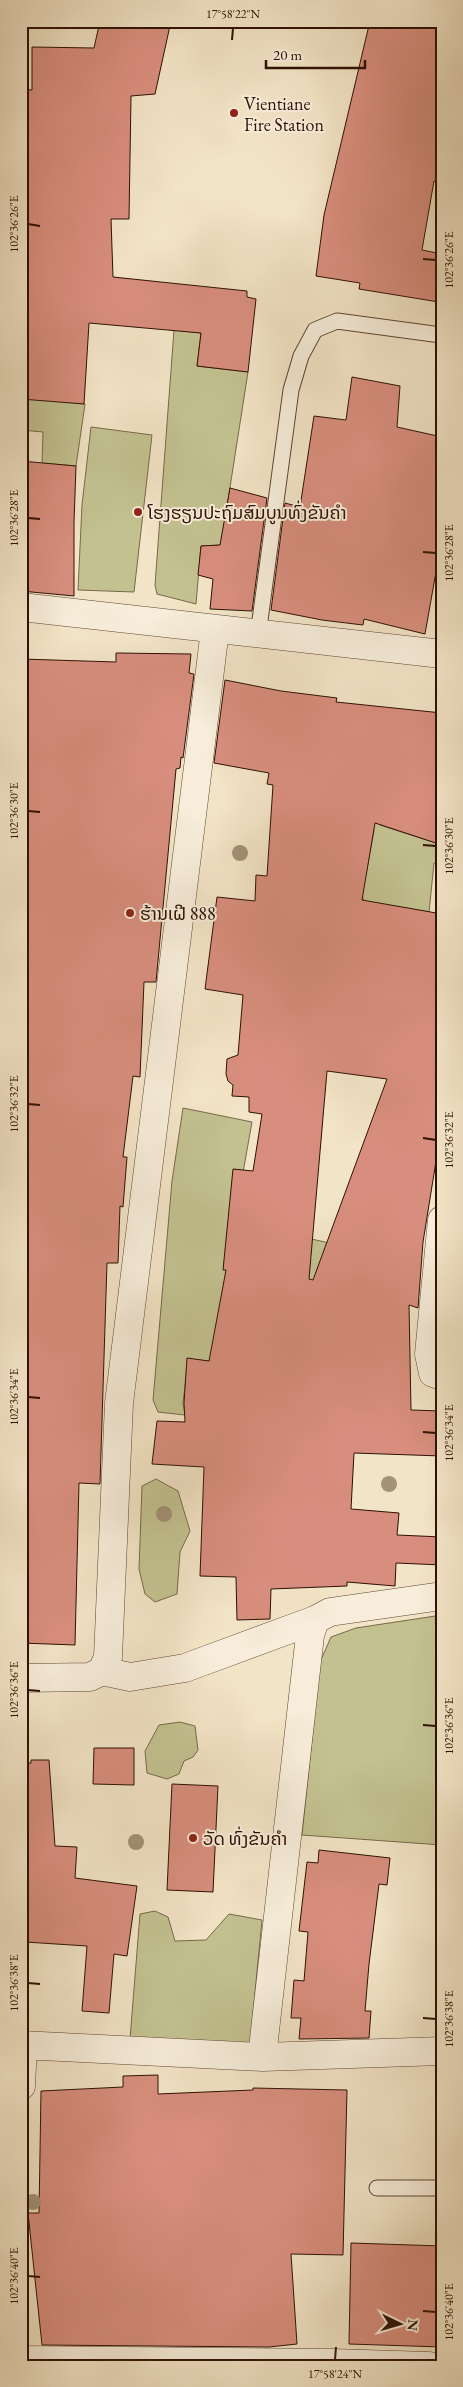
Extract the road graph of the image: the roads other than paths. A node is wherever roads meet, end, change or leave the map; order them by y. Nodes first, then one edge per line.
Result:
1 (441, 333) edge
2 (21, 607) edge
3 (215, 630) junction
4 (258, 635) junction
5 (442, 654) edge
6 (442, 1220) edge
7 (442, 1376) edge
8 (442, 1596) edge
9 (315, 1620) junction
10 (102, 1671) junction
11 (21, 1678) edge
12 (22, 2045) edge
13 (442, 2051) edge
14 (262, 2057) junction
15 (21, 2086) edge
16 (377, 2188) dead end
17 (442, 2188) edge
18 (21, 2360) edge
19 (429, 2366) edge

1 - 4 lane
2 - 3 street
3 - 4 street
3 - 10 street
4 - 5 street
6 - 7 street
8 - 9 street
9 - 10 street
9 - 14 street
10 - 11 street
12 - 14 street
12 - 15 street
13 - 14 street
16 - 17 lane
18 - 19 street

